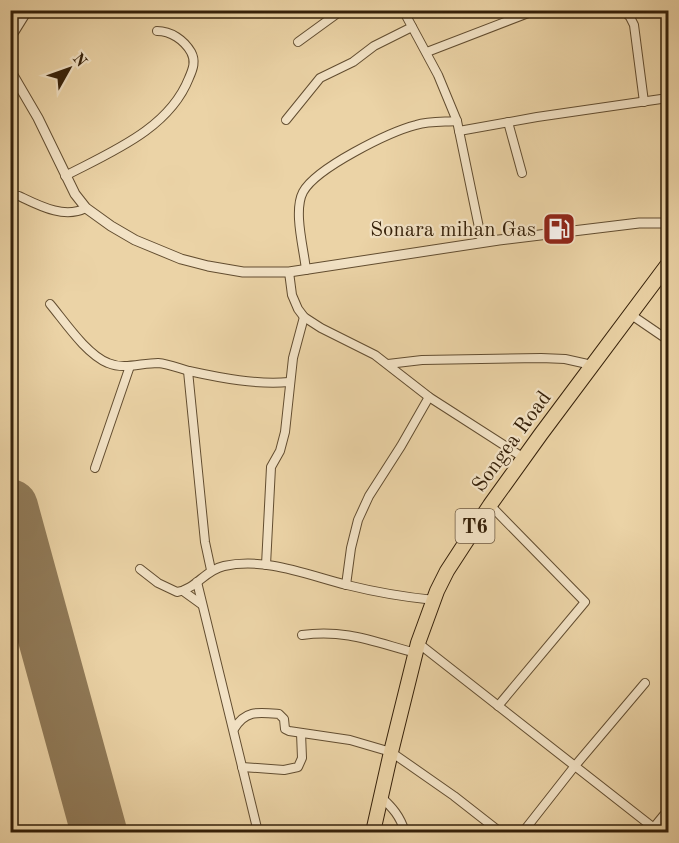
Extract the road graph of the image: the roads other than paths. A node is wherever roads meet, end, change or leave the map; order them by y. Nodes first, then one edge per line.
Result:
1 (28, 10) edge
2 (342, 10) edge
3 (403, 10) edge
4 (536, 10) edge
5 (623, 10) edge
6 (412, 27) junction
7 (157, 31) dead end
8 (10, 39) edge
9 (298, 42) dead end
10 (427, 52) junction
11 (10, 70) edge
12 (669, 98) edge
13 (644, 102) junction
14 (286, 120) dead end
15 (457, 121) junction
16 (508, 122) junction
17 (459, 131) junction
18 (522, 173) dead end
19 (65, 176) junction
20 (19, 196) dead end
21 (86, 207) junction
22 (669, 223) edge
23 (482, 242) junction
24 (669, 264) edge
25 (306, 270) junction
26 (289, 272) junction
27 (50, 304) dead end
28 (630, 314) junction
29 (304, 317) junction
30 (669, 340) edge
31 (388, 364) junction
32 (592, 365) junction
33 (130, 366) junction
34 (188, 370) junction
35 (289, 382) junction
36 (429, 397) junction
37 (524, 458) junction
38 (95, 468) dead end
39 (490, 505) junction
40 (266, 564) junction
41 (140, 569) dead end
42 (211, 570) junction
43 (197, 582) junction
44 (346, 585) junction
45 (183, 591) junction
46 (434, 600) junction
47 (201, 604) junction
48 (302, 635) dead end
49 (417, 648) junction
50 (645, 683) dead end
51 (498, 706) junction
52 (234, 729) junction
53 (301, 733) junction
54 (391, 752) junction
55 (242, 767) junction
56 (574, 767) junction
57 (380, 796) junction
58 (669, 810) edge
59 (655, 831) edge
60 (258, 832) edge
61 (373, 832) edge
62 (405, 832) edge
63 (500, 832) edge
64 (523, 832) edge

1 - 8 street
2 - 9 street
3 - 6 street
4 - 10 street
5 - 13 street
6 - 10 street
6 - 14 street
7 - 19 street
10 - 15 street
11 - 19 street
12 - 13 street
13 - 16 street
15 - 17 street
15 - 25 street
16 - 17 street
16 - 18 street
17 - 23 street
19 - 21 street
20 - 21 street
21 - 26 street
22 - 23 street
23 - 25 street
24 - 28 highway, Songea Road / T6
25 - 26 street
26 - 29 street
27 - 33 street
28 - 30 street
28 - 32 highway, Songea Road / T6
29 - 31 street
29 - 35 street
31 - 32 street
31 - 36 street
32 - 37 highway, Songea Road / T6
33 - 34 street
33 - 38 street
34 - 35 street
34 - 42 street
35 - 40 street
36 - 37 street
36 - 44 street
37 - 39 highway, Songea Road / T6
39 - 46 highway, Songea Road / T6
39 - 51 street
40 - 42 street
40 - 44 street
41 - 45 street
42 - 43 street
43 - 45 street
43 - 47 street
44 - 46 street
45 - 47 street
46 - 49 highway, Songea Road / T6
47 - 52 street
48 - 49 street
49 - 51 street
49 - 54 highway, Songea Road / T6
50 - 56 street
51 - 56 street
52 - 53 street
52 - 55 street
53 - 54 street
53 - 55 street
54 - 57 highway, Songea Road / T6
54 - 63 street
55 - 60 street
56 - 59 street
56 - 64 street
57 - 61 highway, Songea Road / T6
57 - 62 street
58 - 59 street

